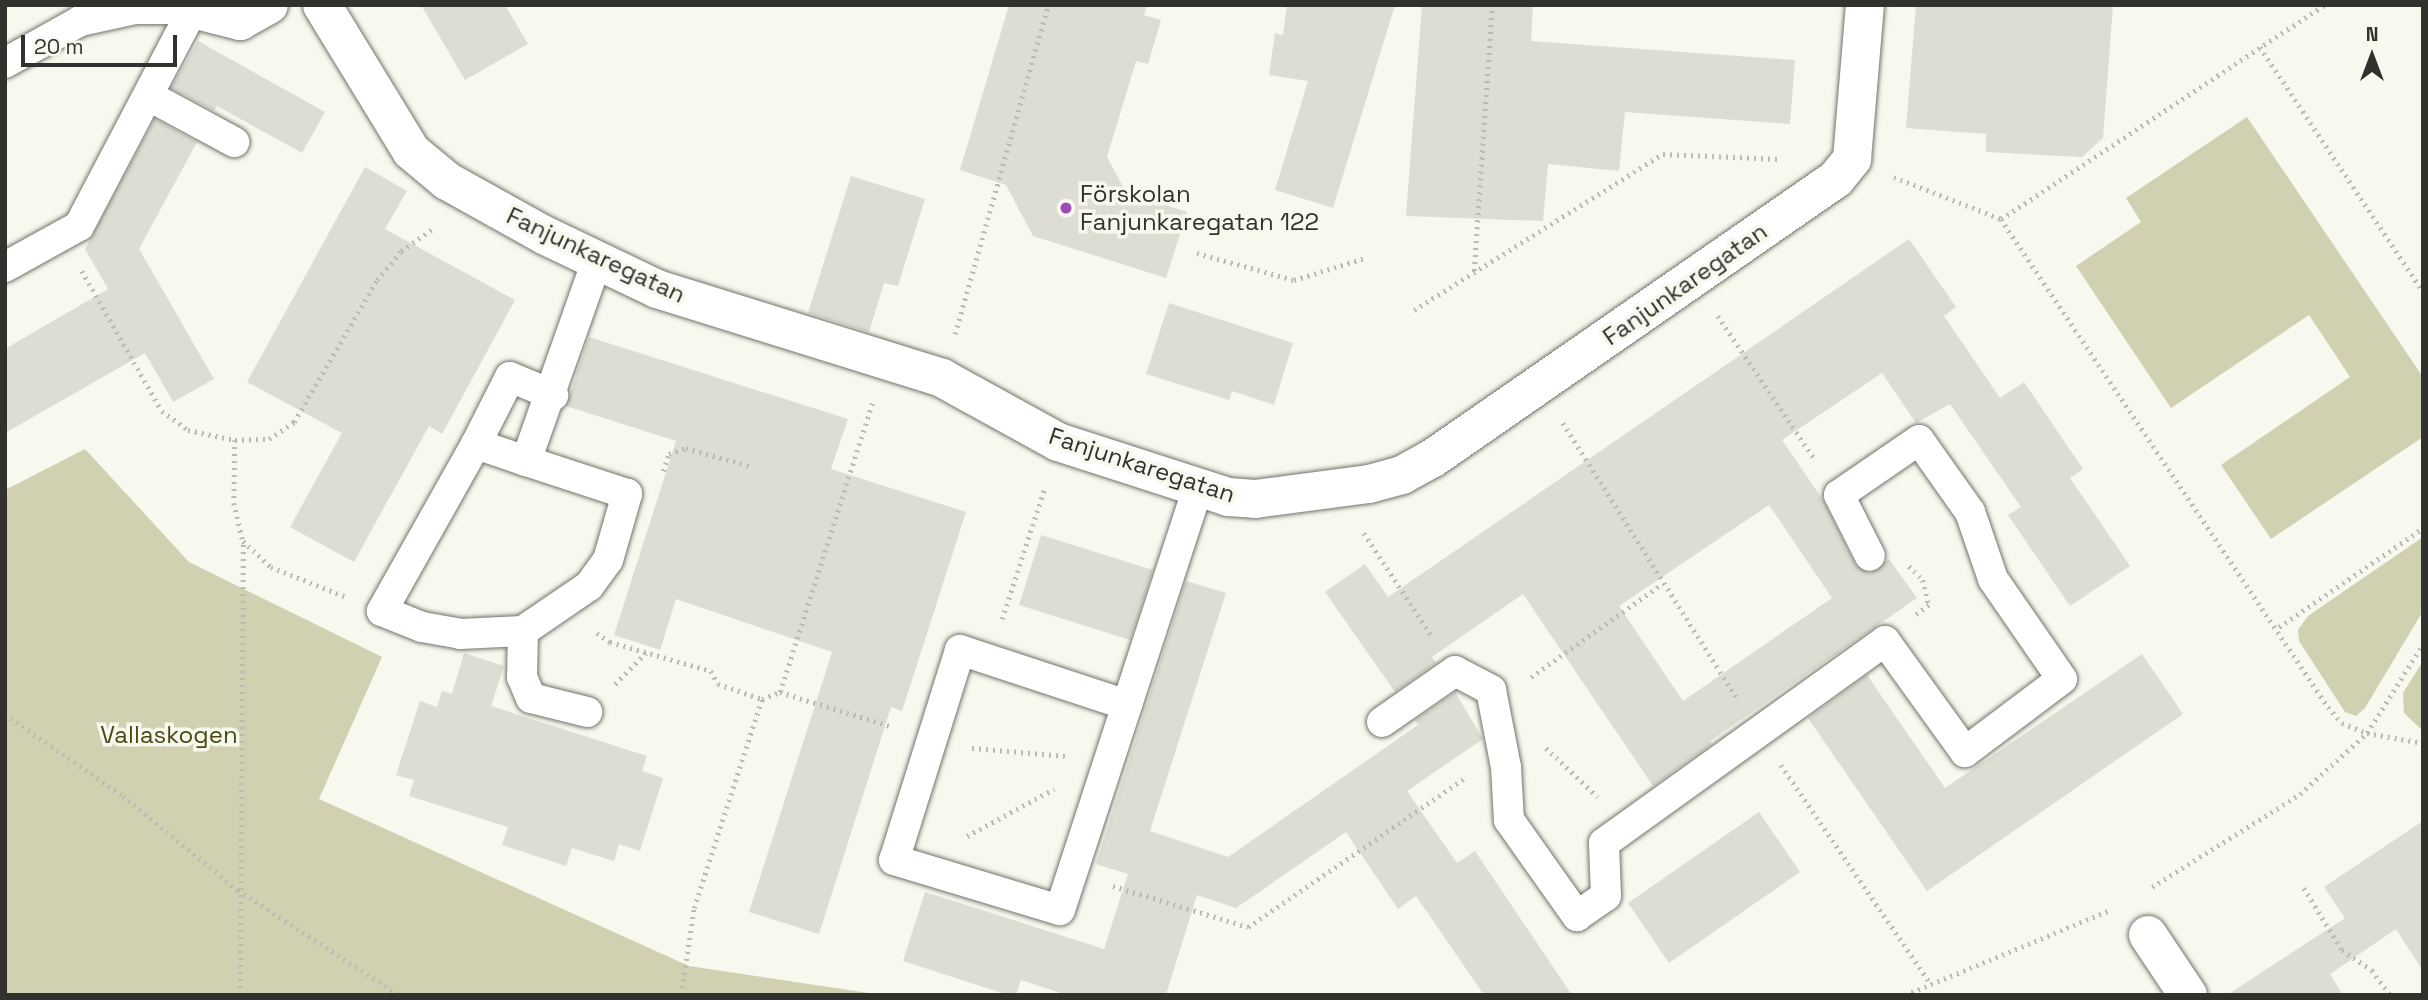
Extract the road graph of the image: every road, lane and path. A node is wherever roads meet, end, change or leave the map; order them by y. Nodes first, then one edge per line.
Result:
1 (269, 5) edge
2 (322, 5) edge
3 (1048, 5) edge
4 (1492, 5) edge
5 (1865, 5) edge
6 (2324, 5) edge
7 (194, 7) edge
8 (2260, 47) junction
9 (5, 63) edge
10 (149, 96) junction
11 (234, 142) dead end
12 (1786, 159) dead end
13 (1852, 159) junction
14 (478, 198) junction
15 (2001, 219) junction
16 (62, 236) junction
17 (1197, 253) dead end
18 (1368, 257) dead end
19 (597, 261) junction
20 (5, 267) edge
21 (1474, 272) junction
22 (1693, 277) junction
23 (2423, 291) edge
24 (1414, 310) dead end
25 (884, 362) junction
26 (942, 378) junction
27 (553, 395) junction
28 (1562, 422) dead end
29 (234, 440) junction
30 (1058, 442) junction
31 (476, 444) junction
32 (526, 461) junction
33 (753, 467) dead end
34 (1198, 488) junction
35 (627, 494) junction
36 (1839, 495) junction
37 (2423, 528) edge
38 (1364, 533) dead end
39 (243, 541) junction
40 (1870, 556) joint
41 (1662, 584) junction
42 (563, 607) junction
43 (382, 611) junction
44 (2278, 627) junction
45 (523, 631) junction
46 (1885, 641) junction
47 (2423, 644) edge
48 (989, 659) junction
49 (1455, 671) junction
50 (762, 699) junction
51 (1496, 701) junction
52 (1127, 705) junction
53 (587, 712) dead end
54 (5, 714) edge
55 (1382, 722) dead end
56 (1759, 733) junction
57 (2367, 733) junction
58 (2423, 743) edge
59 (1506, 767) junction
60 (1630, 826) junction
61 (1072, 874) junction
62 (2304, 888) dead end
63 (238, 890) junction
64 (2148, 890) dead end
65 (2115, 908) dead end
66 (2148, 935) dead end
67 (1931, 984) junction
68 (240, 995) edge
69 (400, 995) edge
70 (681, 995) edge
71 (1905, 995) edge
72 (2188, 995) edge
73 (2390, 995) edge

1 - 7 street
2 - 14 street, Fanjunkaregatan
3 - 26 path
4 - 21 path
5 - 13 street
6 - 8 path
7 - 9 lane
7 - 10 lane
8 - 15 path
8 - 23 path
10 - 11 lane
10 - 16 lane
12 - 21 path
13 - 15 path
13 - 22 street, Fanjunkaregatan
14 - 19 street, Fanjunkaregatan
14 - 29 path
15 - 44 path
16 - 20 lane
16 - 29 path
17 - 18 path
19 - 25 street, Fanjunkaregatan
19 - 27 lane
21 - 24 path
22 - 34 street, Fanjunkaregatan
22 - 36 path
25 - 26 street, Fanjunkaregatan
25 - 50 path
26 - 30 street, Fanjunkaregatan
27 - 31 lane
27 - 32 lane
28 - 41 path
29 - 39 path
30 - 34 street, Fanjunkaregatan
30 - 48 path
31 - 32 lane
31 - 43 lane
32 - 35 lane
33 - 35 path
34 - 52 lane
35 - 42 lane
36 - 40 lane
36 - 46 lane
37 - 44 path
38 - 49 path
39 - 43 path
39 - 63 path
40 - 46 path
41 - 51 path
41 - 56 path
42 - 45 lane
42 - 50 path
43 - 45 lane
44 - 57 path
45 - 53 lane
46 - 56 lane
47 - 57 path
48 - 52 lane
48 - 61 lane
49 - 51 lane
49 - 55 lane
50 - 70 path
51 - 59 lane
51 - 60 path
52 - 61 lane
54 - 63 path
56 - 60 lane
56 - 67 path
57 - 58 path
57 - 64 path
59 - 60 lane
59 - 61 path
62 - 73 path
63 - 68 path
63 - 69 path
65 - 67 path
66 - 72 street
67 - 71 path

